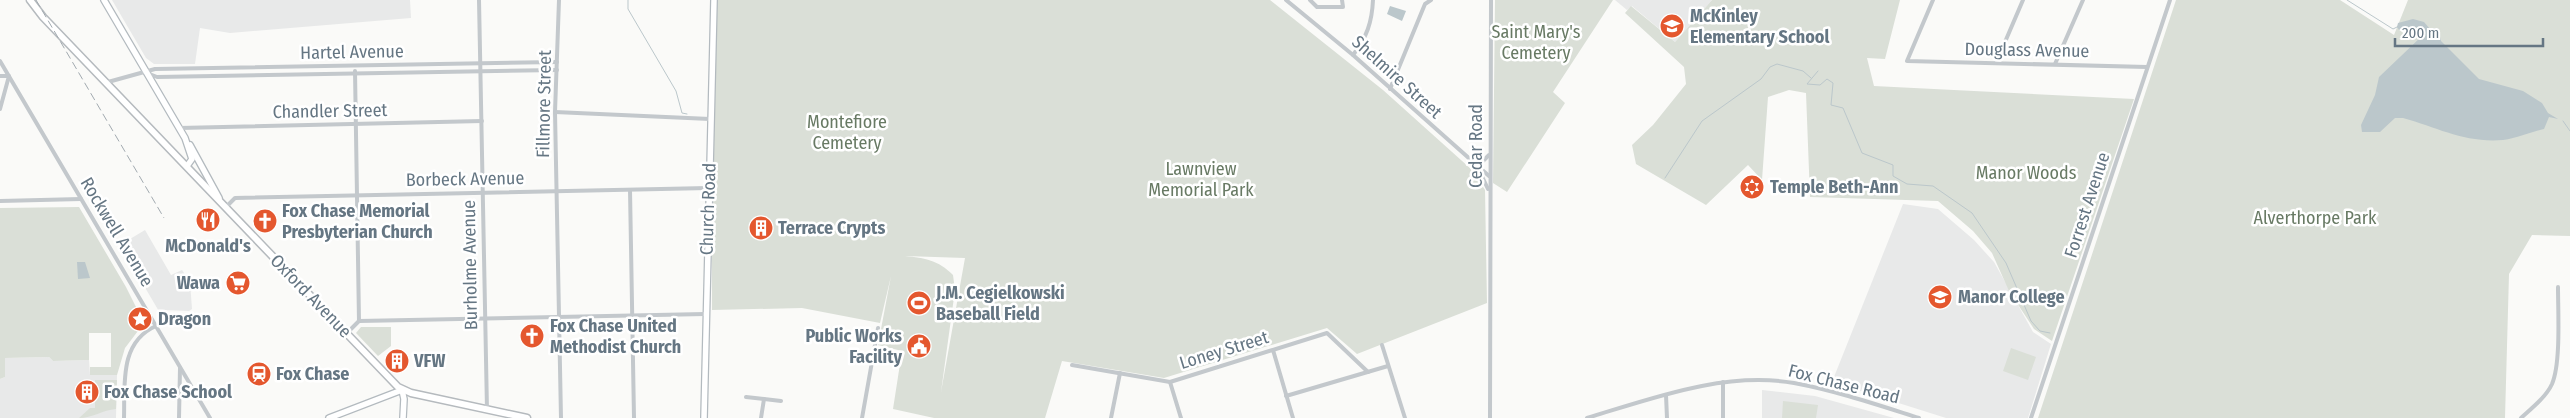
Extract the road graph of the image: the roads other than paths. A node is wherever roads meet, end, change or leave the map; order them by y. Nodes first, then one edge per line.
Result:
1 (30, 0) edge
2 (104, 0) edge
3 (479, 0) edge
4 (559, 0) edge
5 (714, 0) edge
6 (1286, 0) edge
7 (1310, 0) edge
8 (1342, 0) edge
9 (1373, 0) edge
10 (1431, 0) edge
11 (1491, 0) edge
12 (1933, 0) edge
13 (2023, 0) edge
14 (2082, 0) edge
15 (2170, 0) edge
16 (1353, 55) junction
17 (0, 61) edge
18 (480, 62) junction
19 (557, 62) junction
20 (1996, 63) junction
21 (2055, 64) junction
22 (355, 66) junction
23 (2147, 67) junction
24 (557, 70) junction
25 (481, 71) junction
26 (147, 73) junction
27 (355, 73) junction
28 (0, 76) edge
29 (9, 76) junction
30 (108, 82) junction
31 (1390, 89) junction
32 (0, 109) edge
33 (555, 112) junction
34 (710, 119) junction
35 (482, 122) junction
36 (356, 124) junction
37 (179, 128) junction
38 (185, 138) junction
39 (1489, 155) junction
40 (1475, 164) junction
41 (187, 166) junction
42 (1489, 176) junction
43 (708, 188) junction
44 (630, 190) junction
45 (1489, 191) junction
46 (483, 192) junction
47 (557, 192) junction
48 (357, 195) junction
49 (81, 199) junction
50 (220, 200) junction
51 (0, 201) edge
52 (226, 207) junction
53 (2558, 287) dead end
54 (705, 314) junction
55 (633, 316) junction
56 (485, 318) junction
57 (560, 318) junction
58 (359, 321) junction
59 (156, 326) junction
60 (878, 328) dead end
61 (346, 334) junction
62 (1382, 345) dead end
63 (1273, 350) junction
64 (1072, 365) dead end
65 (1388, 366) junction
66 (180, 367) junction
67 (1368, 372) junction
68 (1120, 373) junction
69 (1170, 382) junction
70 (1723, 382) junction
71 (402, 390) junction
72 (1666, 395) junction
73 (1286, 396) junction
74 (746, 397) dead end
75 (764, 399) junction
76 (781, 401) dead end
77 (487, 410) junction
78 (1610, 411) junction
79 (516, 417) edge
80 (124, 418) edge
81 (179, 418) edge
82 (210, 418) edge
83 (329, 418) edge
84 (403, 418) edge
85 (527, 418) edge
86 (561, 418) edge
87 (634, 418) edge
88 (704, 418) edge
89 (761, 418) edge
90 (862, 418) edge
91 (1111, 418) edge
92 (1181, 418) edge
93 (1293, 418) edge
94 (1403, 418) edge
95 (1490, 418) edge
96 (1587, 418) edge
97 (1610, 418) edge
98 (1666, 418) edge
99 (1723, 418) edge
100 (1919, 418) edge
101 (2031, 418) edge
102 (2521, 418) edge

1 - 30 main road, Oxford Avenue
2 - 26 street
3 - 18 street, Burholme Avenue
4 - 19 street, Fillmore Street
5 - 34 street, Church Road
6 - 16 street, Shelmire Street
7 - 8 street
9 - 16 street
10 - 31 street
11 - 39 street, Cedar Road
12 - 20 street, Douglass Avenue
13 - 20 street
14 - 21 street
15 - 23 street, Forrest Avenue
16 - 31 street, Shelmire Street
17 - 29 street, Rockwell Avenue
18 - 19 street, Hartel Avenue
18 - 22 street, Hartel Avenue
18 - 25 street, Burholme Avenue
19 - 24 street, Fillmore Street
20 - 21 street, Douglass Avenue
21 - 23 street, Douglass Avenue
22 - 26 street, Hartel Avenue
22 - 27 street
23 - 101 street, Forrest Avenue
24 - 25 street, Hartel Avenue
24 - 33 street, Fillmore Street
25 - 27 street, Hartel Avenue
25 - 35 street, Burholme Avenue
26 - 27 street, Hartel Avenue
26 - 30 street, Hartel Avenue
26 - 37 street
27 - 36 street
28 - 29 street
29 - 32 street
29 - 49 street, Rockwell Avenue
30 - 41 main road, Oxford Avenue
31 - 40 street, Shelmire Street
33 - 34 street
33 - 47 street, Fillmore Street
34 - 43 street, Church Road
35 - 36 street, Chandler Street
35 - 46 street, Burholme Avenue
36 - 37 street, Chandler Street
36 - 48 street
37 - 38 street
38 - 41 street
38 - 50 street
39 - 40 street
39 - 42 street, Cedar Road
40 - 42 street, Shelmire Street
40 - 45 street
41 - 50 main road, Oxford Avenue
42 - 45 street, Cedar Road
43 - 44 street, Borbeck Avenue
43 - 54 street, Church Road
44 - 47 street, Borbeck Avenue
44 - 55 street
45 - 95 street, Cedar Road
46 - 47 street, Borbeck Avenue
46 - 48 street, Borbeck Avenue
46 - 56 street, Burholme Avenue
47 - 57 street, Fillmore Street
48 - 52 street, Borbeck Avenue
48 - 58 street
49 - 51 street
49 - 59 street, Rockwell Avenue
50 - 52 main road, Oxford Avenue
52 - 61 main road, Oxford Avenue
53 - 102 street
54 - 55 street
54 - 88 street, Church Road
55 - 57 street
55 - 87 street
56 - 57 street
56 - 58 street
56 - 77 street, Burholme Avenue
57 - 86 street, Fillmore Street
58 - 61 street
59 - 66 street, Rockwell Avenue
59 - 80 street
60 - 90 street
61 - 71 main road, Oxford Avenue
62 - 65 street
63 - 67 street, Loney Street
63 - 69 street, Loney Street
63 - 73 street
64 - 68 street, Loney Street
65 - 67 street
65 - 94 street
66 - 81 street
66 - 82 street, Rockwell Avenue
67 - 73 street
68 - 69 street, Loney Street
68 - 91 street
69 - 92 street
70 - 72 street, Fox Chase Road
70 - 99 street
70 - 100 street, Fox Chase Road
71 - 77 main road
71 - 83 street
71 - 84 street
72 - 78 street, Fox Chase Road
72 - 98 street
73 - 93 street
74 - 75 street
75 - 76 street
75 - 89 street
77 - 79 main road
78 - 96 street, Fox Chase Road
78 - 97 street
79 - 85 main road

